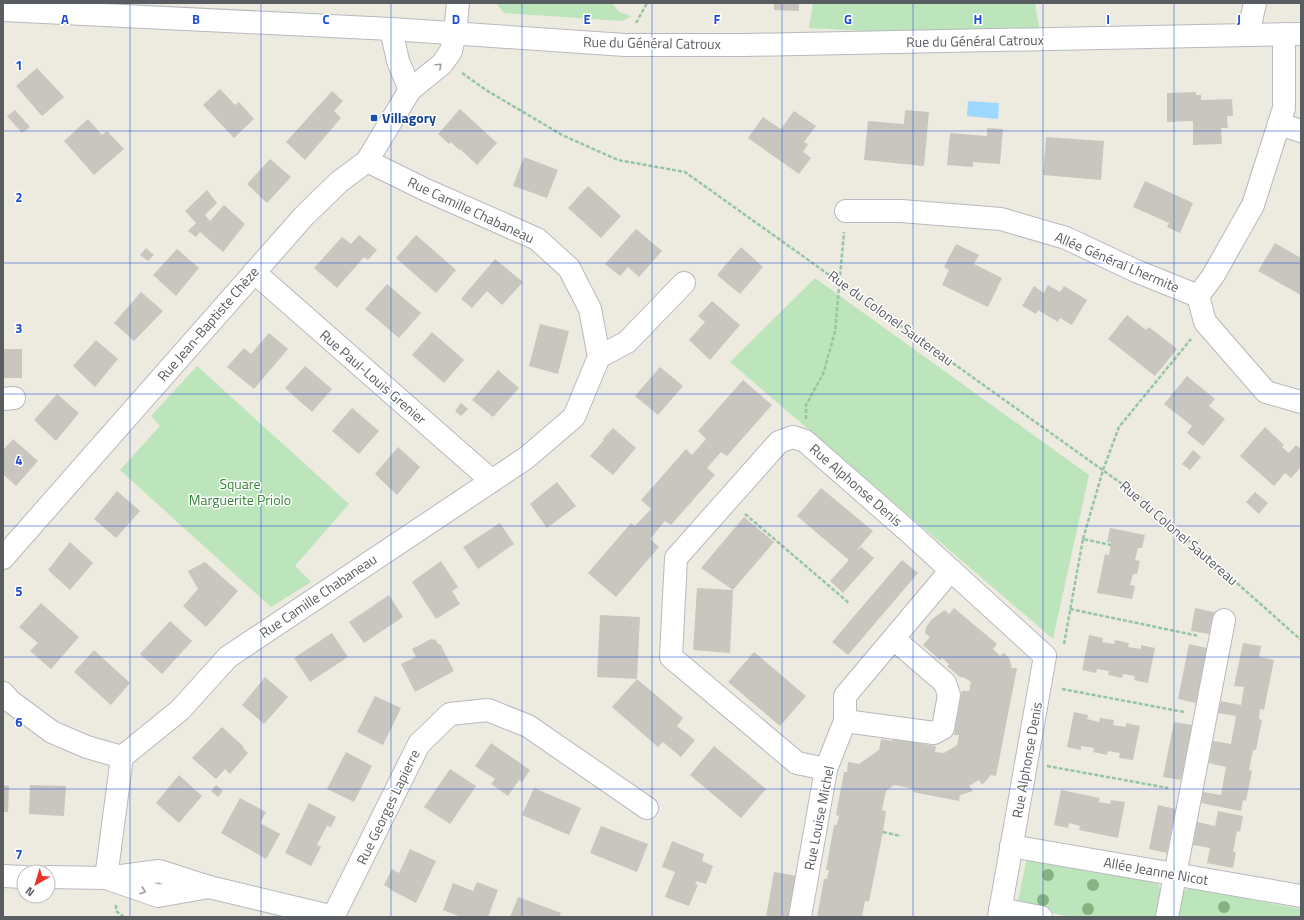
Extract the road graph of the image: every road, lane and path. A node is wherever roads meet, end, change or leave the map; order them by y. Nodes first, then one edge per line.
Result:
1 (458, 3) edge
2 (1255, 3) edge
3 (58, 8) edge
4 (3, 10) edge
5 (391, 29) junction
6 (455, 33) junction
7 (1292, 34) edge
8 (1248, 35) junction
9 (442, 64) junction
10 (410, 90) junction
11 (1279, 124) junction
12 (1301, 131) edge
13 (367, 161) junction
14 (846, 211) joint
15 (254, 272) junction
16 (839, 281) junction
17 (684, 283) dead end
18 (1198, 296) junction
19 (1205, 322) junction
20 (599, 357) junction
21 (1301, 402) edge
22 (805, 441) junction
23 (1103, 470) junction
24 (492, 481) junction
25 (728, 499) junction
26 (1083, 539) dead end
27 (3, 558) edge
28 (951, 570) junction
29 (849, 603) dead end
30 (1070, 609) dead end
31 (1222, 630) joint
32 (894, 639) junction
33 (1301, 640) edge
34 (1055, 688) dead end
35 (3, 693) edge
36 (1205, 716) junction
37 (845, 721) junction
38 (122, 757) junction
39 (1042, 765) dead end
40 (826, 769) junction
41 (1190, 792) junction
42 (647, 808) dead end
43 (883, 832) dead end
44 (901, 836) dead end
45 (1011, 846) junction
46 (1174, 873) junction
47 (3, 876) edge
48 (16, 877) edge
49 (56, 877) edge
50 (106, 878) junction
51 (1301, 896) edge
52 (999, 913) edge
53 (333, 917) edge
54 (800, 917) edge
55 (1041, 917) edge
56 (1167, 917) edge

1 - 6 street
2 - 8 street
3 - 4 street, Rue du Général Catroux
3 - 5 street, Rue du Général Catroux
5 - 6 street, Rue du Général Catroux
5 - 10 street
6 - 8 street, Rue du Général Catroux
6 - 9 street, Rue Jean-Baptiste Chèze
7 - 8 street, Rue du Général Catroux
7 - 11 street
10 -> 9 street, Rue Jean-Baptiste Chèze
9 - 16 path, Rue du Colonel Sautereau
10 - 13 street, Rue Jean-Baptiste Chèze
11 - 12 street
11 - 18 street
13 - 15 street, Rue Jean-Baptiste Chèze
13 - 20 street, Rue Camille Chabaneau
14 - 16 path
14 - 18 street, Allée Général Lhermite
15 - 24 street, Rue Paul-Louis Grenier
15 - 27 street, Rue Jean-Baptiste Chèze
16 - 22 path
16 - 23 path, Rue du Colonel Sautereau
17 - 20 street
18 - 19 street
19 - 21 street
19 - 23 path
20 - 24 street, Rue Camille Chabaneau
22 - 25 street, Rue Alphonse Denis
22 - 28 street, Rue Alphonse Denis
23 - 26 path
23 - 33 path, Rue du Colonel Sautereau
24 - 38 street, Rue Camille Chabaneau
25 - 29 path
25 - 40 street, Rue Alphonse Denis
28 - 32 street, Rue Louise Michel
28 - 45 street, Rue Alphonse Denis
30 - 31 path
31 - 36 street
32 - 37 street, Rue Louise Michel
32 - 37 street
34 - 36 path
35 - 38 street
36 - 41 street
37 - 40 street, Rue Louise Michel
38 - 50 street
39 - 41 path
40 - 54 street, Rue Louise Michel
41 - 46 street
42 - 53 street, Rue Georges Lapierre
43 - 44 path
45 - 46 street, Allée Jeanne Nicot
45 - 52 street, Rue Alphonse Denis
46 - 51 street, Allée Jeanne Nicot
46 - 56 street
47 - 48 street
49 - 50 street
50 - 53 street
52 - 55 street

